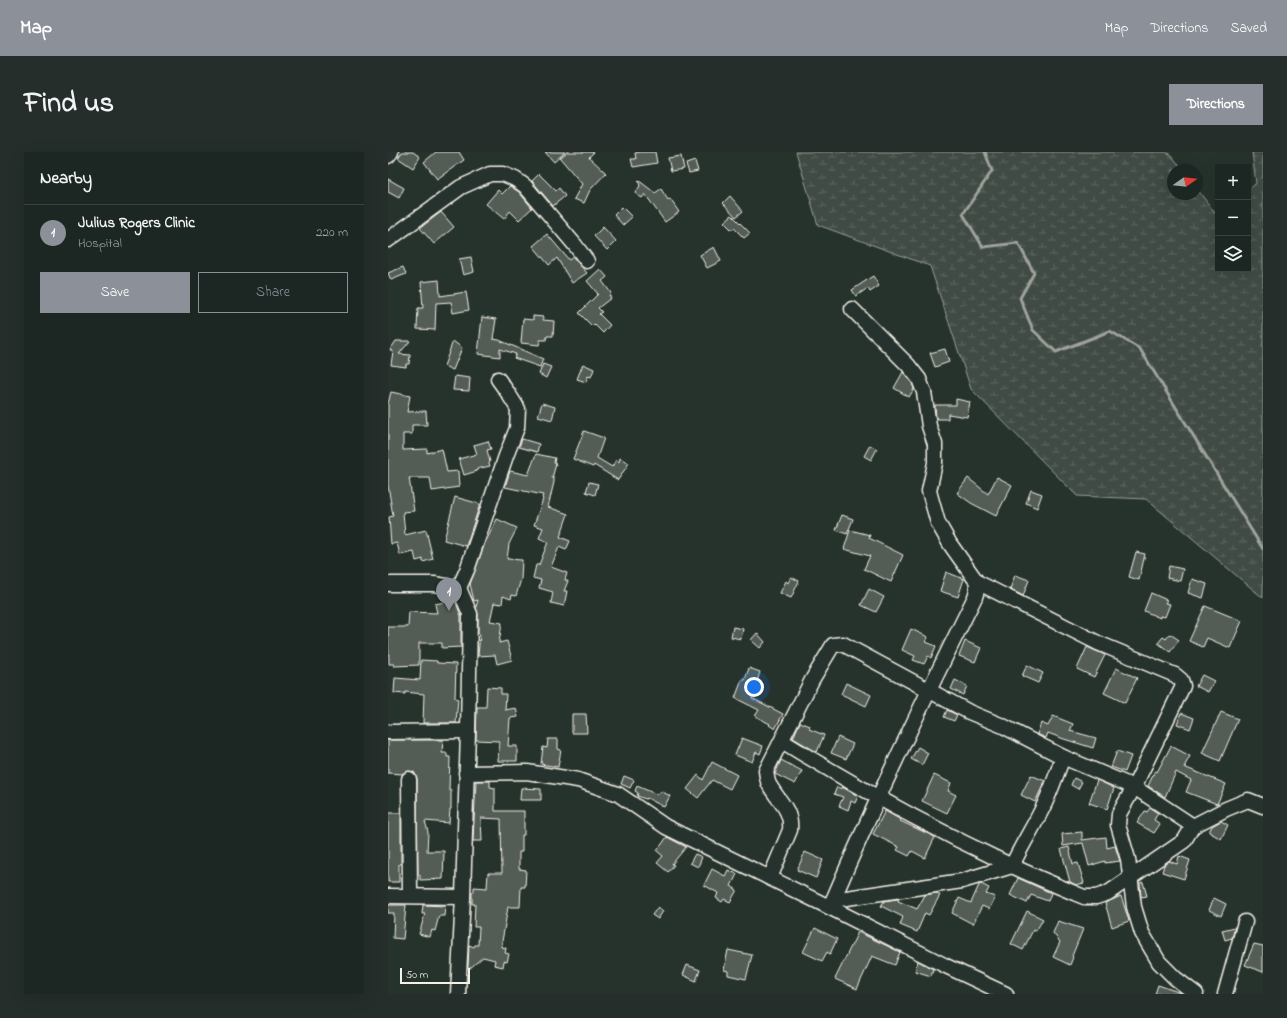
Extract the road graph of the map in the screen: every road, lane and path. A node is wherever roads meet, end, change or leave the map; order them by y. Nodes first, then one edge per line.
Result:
1 (390, 152) edge
2 (388, 156) edge
3 (388, 240) edge
4 (588, 261) dead end
5 (852, 308) dead end
6 (498, 379) dead end
7 (977, 582) junction
8 (388, 584) edge
9 (459, 588) junction
10 (928, 691) junction
11 (468, 731) junction
12 (388, 732) edge
13 (782, 741) junction
14 (1063, 757) junction
15 (466, 773) junction
16 (409, 779) dead end
17 (1134, 787) junction
18 (878, 798) junction
19 (1263, 806) edge
20 (1193, 826) junction
21 (1012, 866) junction
22 (1130, 876) junction
23 (770, 878) junction
24 (388, 896) edge
25 (410, 896) junction
26 (463, 897) junction
27 (831, 904) junction
28 (1245, 922) dead end
29 (458, 994) edge
30 (1006, 994) edge
31 (1196, 994) edge
32 (1225, 994) edge

1 - 2 street
3 - 4 street
5 - 7 street
6 - 9 street
7 - 10 street
7 - 17 street
8 - 9 street
9 - 11 street
10 - 13 street
10 - 14 street
10 - 18 street
11 - 12 street
11 - 15 street
13 - 18 street
13 - 23 street
14 - 17 street
14 - 21 street
15 - 23 street
15 - 26 street
16 - 25 street
17 - 20 street
17 - 22 street
18 - 21 street
18 - 27 street
19 - 20 street
20 - 22 street
21 - 22 street
21 - 27 street
22 - 31 street
23 - 27 street
24 - 25 street
25 - 26 street
26 - 29 street
27 - 30 street
28 - 32 street

